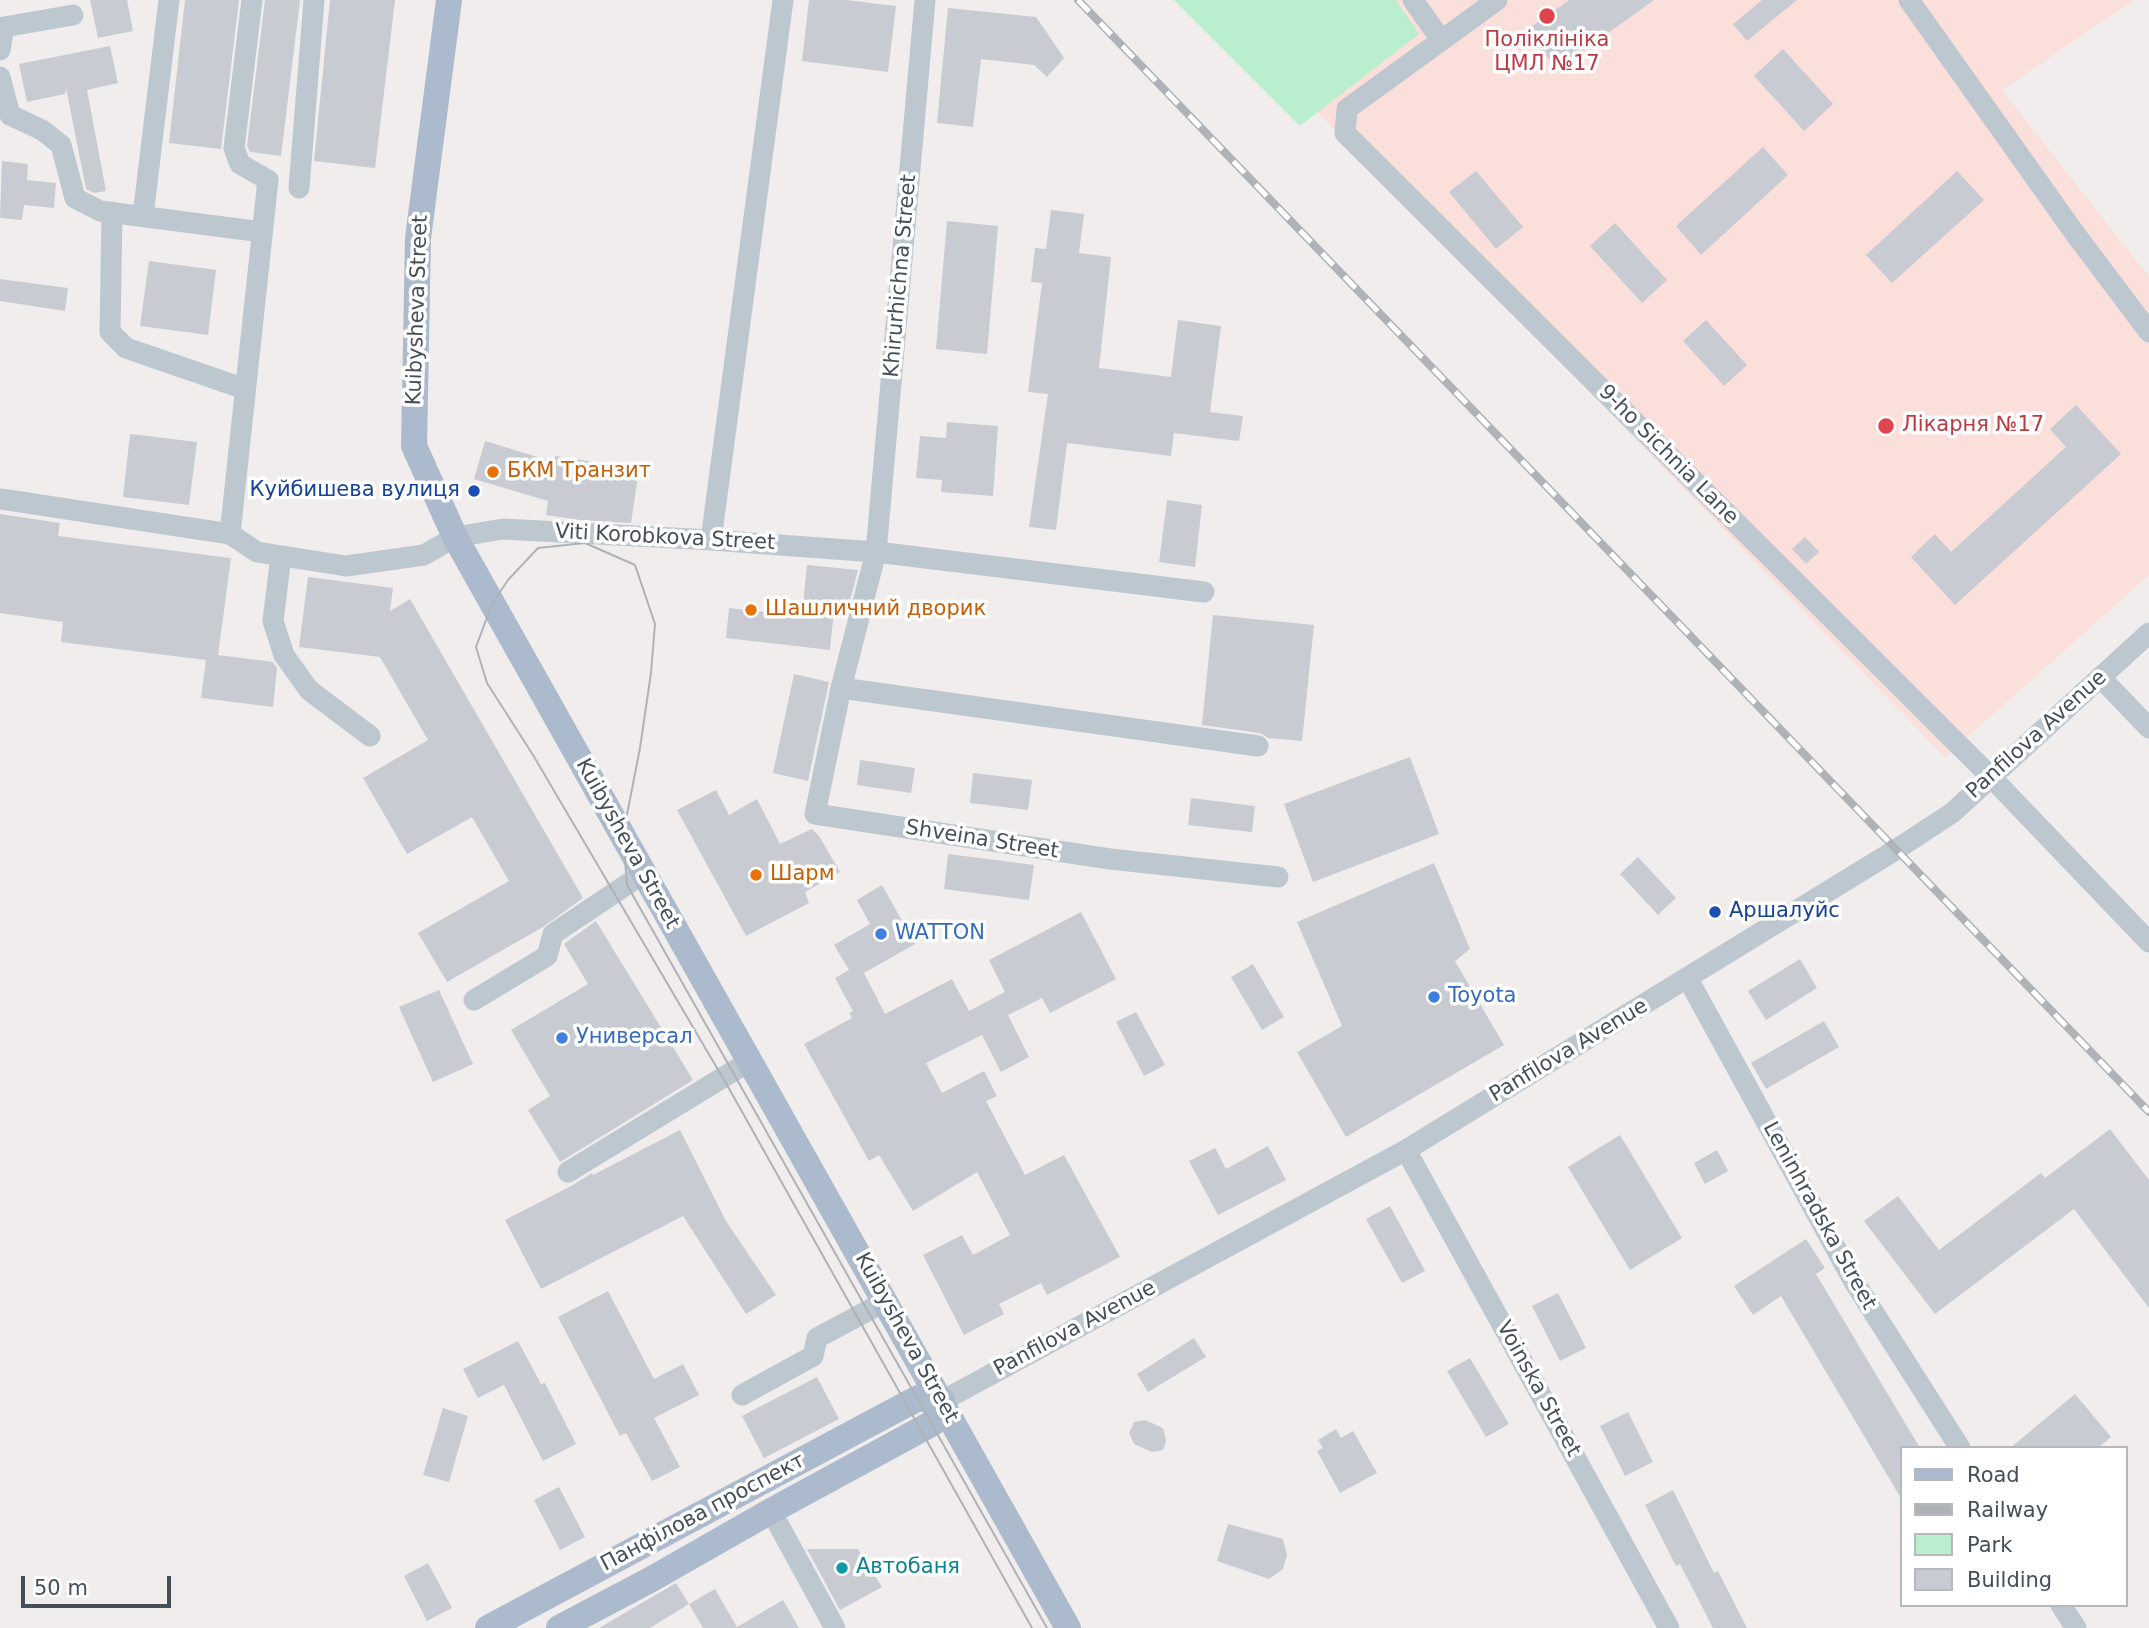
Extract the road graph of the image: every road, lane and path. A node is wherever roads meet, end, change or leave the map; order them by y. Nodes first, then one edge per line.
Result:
1 (169, 0) edge
2 (252, 0) edge
3 (314, 0) edge
4 (449, 0) edge
5 (783, 0) edge
6 (925, 0) edge
7 (1413, 0) edge
8 (1497, 0) edge
9 (1909, 0) edge
10 (73, 15) dead end
11 (1441, 40) junction
12 (0, 50) edge
13 (0, 77) edge
14 (299, 188) dead end
15 (112, 212) junction
16 (143, 216) junction
17 (262, 232) junction
18 (2149, 332) edge
19 (245, 389) junction
20 (1, 499) edge
21 (230, 534) junction
22 (455, 537) junction
23 (711, 540) junction
24 (876, 552) junction
25 (281, 555) junction
26 (1205, 592) dead end
27 (2149, 633) edge
28 (2101, 677) junction
29 (841, 688) junction
30 (2149, 728) edge
31 (370, 737) dead end
32 (1258, 746) dead end
33 (1991, 777) junction
34 (644, 873) junction
35 (1278, 877) dead end
36 (2149, 942) edge
37 (1688, 979) junction
38 (474, 1000) dead end
39 (750, 1061) junction
40 (1406, 1150) junction
41 (568, 1172) dead end
42 (886, 1301) junction
43 (742, 1395) dead end
44 (930, 1400) junction
45 (1959, 1446) edge
46 (771, 1511) junction
47 (2062, 1607) edge
48 (488, 1628) edge
49 (559, 1628) edge
50 (835, 1628) edge
51 (1068, 1628) edge
52 (1670, 1628) edge
53 (2076, 1628) edge

1 - 16 street
2 - 17 street
3 - 14 street
4 - 22 main road, Kuibysheva Street
5 - 23 street
6 - 24 street, Khirurhichna Street
7 - 11 street
8 - 11 street
9 - 18 street
10 - 12 street
11 - 33 street, 9-ho Sichnia Lane
13 - 15 street
15 - 16 street
15 - 19 street
16 - 17 street
17 - 19 street
19 - 21 street
20 - 21 street
21 - 25 street
22 - 23 street, Viti Korobkova Street
22 - 25 street
22 - 34 main road, Kuibysheva Street
23 - 24 street, Viti Korobkova Street
24 - 26 street
24 - 29 street, Shveina Street
25 - 31 street
27 - 28 street, Panfilova Avenue
28 - 30 street
28 - 33 street, Panfilova Avenue
29 - 32 street
29 - 35 street, Shveina Street
33 - 36 street, 9-ho Sichnia Lane
33 - 37 street, Panfilova Avenue
34 - 38 street
34 - 39 main road, Kuibysheva Street
37 - 40 street, Panfilova Avenue
37 - 45 street, Leninhradska Street
39 - 41 street
39 - 42 main road, Kuibysheva Street
40 - 44 street, Panfilova Avenue
40 - 52 street, Voinska Street
42 - 43 street
42 - 44 main road, Kuibysheva Street
44 - 46 main road
44 - 48 main road, Панфілова проспект
44 - 51 main road, Kuibysheva Street
46 - 49 main road
46 - 50 street
47 - 53 street

